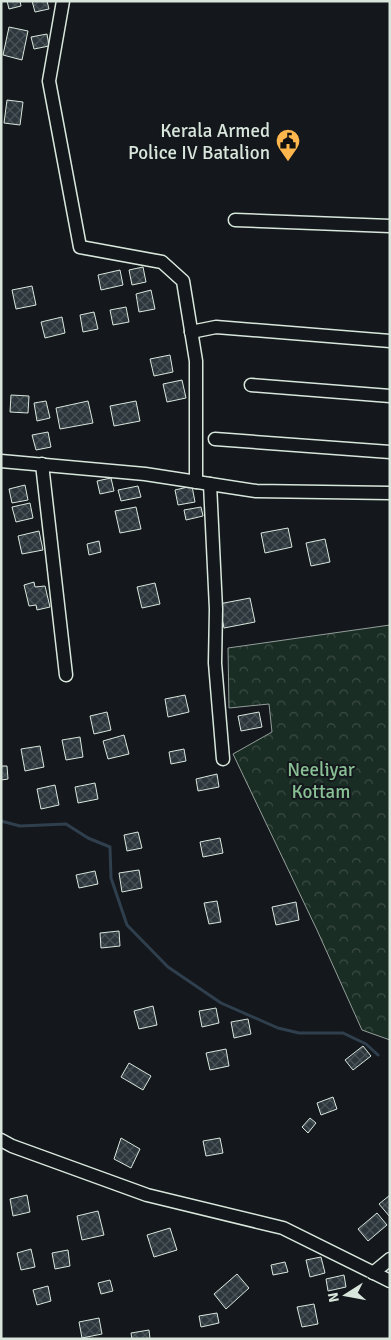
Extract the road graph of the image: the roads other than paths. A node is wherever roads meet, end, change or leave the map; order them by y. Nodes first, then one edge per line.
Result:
1 (63, 1) edge
2 (235, 220) dead end
3 (390, 226) edge
4 (192, 332) junction
5 (390, 341) edge
6 (251, 385) dead end
7 (390, 396) edge
8 (215, 439) dead end
9 (390, 452) edge
10 (1, 461) edge
11 (42, 464) junction
12 (196, 482) junction
13 (210, 484) junction
14 (390, 493) edge
15 (66, 675) dead end
16 (223, 759) dead end
17 (1, 1140) edge
18 (390, 1259) edge
19 (373, 1272) junction
20 (390, 1281) edge

1 - 4 street
2 - 3 street
4 - 5 street
4 - 12 street
6 - 7 street
8 - 9 street
10 - 11 street
11 - 12 street
11 - 15 street
12 - 13 street
13 - 14 street
13 - 16 street
17 - 19 street
18 - 19 street
19 - 20 street

